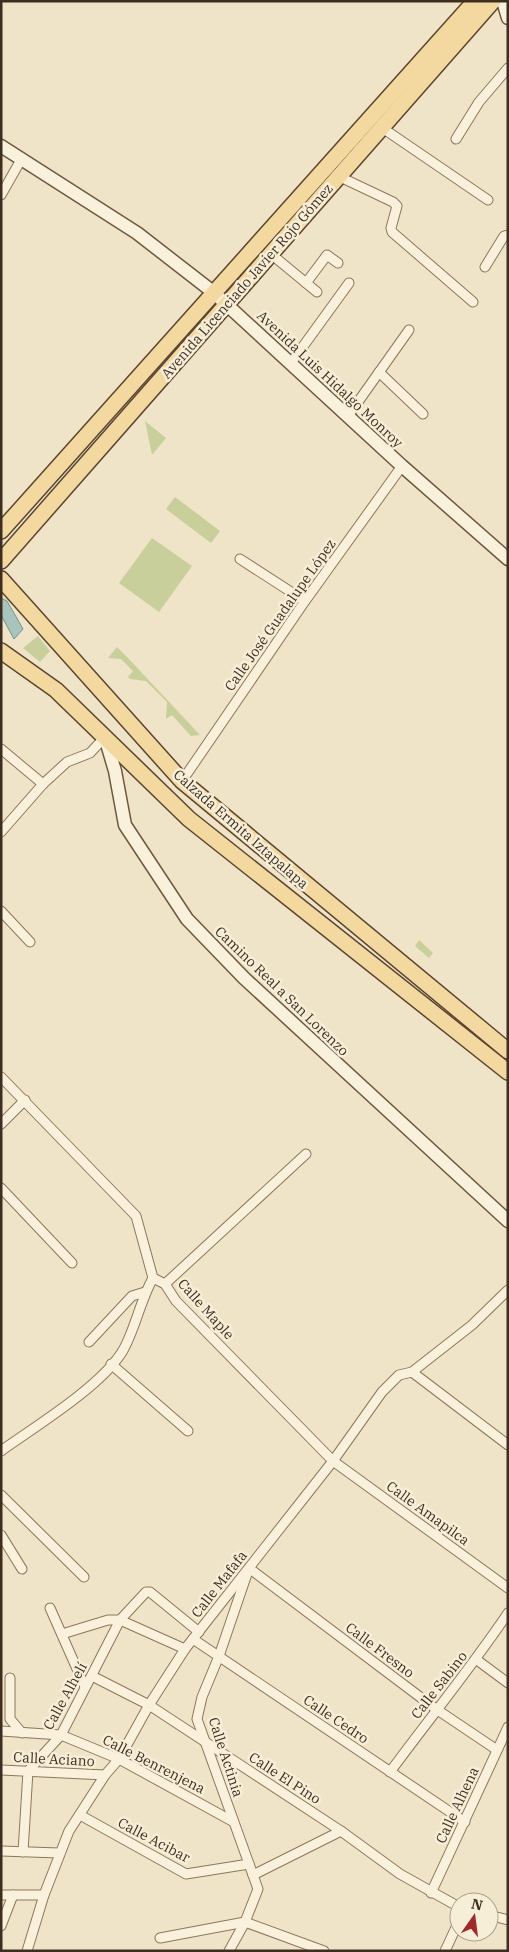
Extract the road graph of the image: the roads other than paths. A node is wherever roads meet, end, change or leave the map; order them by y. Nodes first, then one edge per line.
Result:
1 (493, 1) edge
2 (503, 1) edge
3 (470, 3) edge
4 (508, 18) edge
5 (508, 68) edge
6 (381, 127) junction
7 (456, 140) dead end
8 (1, 146) edge
9 (22, 158) junction
10 (338, 176) junction
11 (1, 195) edge
12 (488, 200) dead end
13 (508, 235) edge
14 (271, 254) junction
15 (338, 263) dead end
16 (485, 267) dead end
17 (306, 282) junction
18 (349, 284) dead end
19 (213, 292) junction
20 (317, 292) dead end
21 (472, 302) dead end
22 (228, 305) junction
23 (409, 330) dead end
24 (291, 363) junction
25 (379, 372) junction
26 (423, 414) dead end
27 (348, 416) junction
28 (402, 466) junction
29 (44, 486) junction
30 (57, 499) junction
31 (1, 531) edge
32 (240, 559) dead end
33 (508, 559) edge
34 (1, 561) edge
35 (1, 579) edge
36 (305, 601) junction
37 (1, 651) edge
38 (105, 737) junction
39 (1, 749) edge
40 (182, 781) junction
41 (43, 784) junction
42 (1, 832) edge
43 (1, 911) edge
44 (30, 942) dead end
45 (508, 1051) edge
46 (508, 1072) edge
47 (1, 1077) edge
48 (25, 1100) junction
49 (1, 1124) edge
50 (306, 1154) dead end
51 (1, 1188) edge
52 (508, 1221) edge
53 (72, 1263) dead end
54 (152, 1278) junction
55 (165, 1284) junction
56 (508, 1290) edge
57 (145, 1292) junction
58 (89, 1342) dead end
59 (111, 1364) junction
60 (412, 1372) junction
61 (188, 1431) dead end
62 (508, 1444) edge
63 (1, 1451) edge
64 (332, 1460) junction
65 (1, 1495) edge
66 (1, 1535) edge
67 (249, 1568) junction
68 (22, 1569) dead end
69 (84, 1577) dead end
70 (508, 1588) edge
71 (150, 1592) joint
72 (50, 1608) dead end
73 (508, 1613) edge
74 (120, 1620) junction
75 (62, 1634) junction
76 (196, 1635) junction
77 (185, 1649) junction
78 (219, 1656) junction
79 (477, 1660) junction
80 (92, 1676) junction
81 (10, 1678) dead end
82 (508, 1683) edge
83 (86, 1687) junction
84 (150, 1705) junction
85 (436, 1709) junction
86 (508, 1727) edge
87 (1, 1731) edge
88 (22, 1732) junction
89 (61, 1735) junction
90 (206, 1743) junction
91 (497, 1750) junction
92 (119, 1759) junction
93 (1, 1770) edge
94 (28, 1771) junction
95 (390, 1772) junction
96 (105, 1775) junction
97 (80, 1815) junction
98 (232, 1821) junction
99 (465, 1822) junction
100 (341, 1831) junction
101 (1, 1851) edge
102 (22, 1852) junction
103 (60, 1852) junction
104 (248, 1864) junction
105 (253, 1875) junction
106 (432, 1893) junction
107 (1, 1895) edge
108 (13, 1895) junction
109 (44, 1896) junction
110 (449, 1902) edge
111 (245, 1922) junction
112 (1, 1926) edge
113 (160, 1938) dead end
114 (27, 1951) edge
115 (229, 1951) edge
116 (324, 1951) edge

1 - 6 main road, Avenida Licenciado Javier Rojo Gómez
2 - 4 street
3 - 19 main road, Avenida Licenciado Javier Rojo Gómez
5 - 7 street
6 - 10 main road, Avenida Licenciado Javier Rojo Gómez
6 - 12 street
8 - 9 street, Avenida Luis Hidalgo Monroy
9 - 11 street
9 - 19 street, Avenida Luis Hidalgo Monroy
10 - 14 main road, Avenida Licenciado Javier Rojo Gómez
10 - 21 street
13 - 16 street
14 - 17 street
14 - 22 main road, Avenida Licenciado Javier Rojo Gómez
15 - 17 street
17 - 20 street
18 - 24 street
19 - 22 street, Avenida Luis Hidalgo Monroy
19 - 29 main road, Avenida Licenciado Javier Rojo Gómez
22 - 24 street, Avenida Luis Hidalgo Monroy
22 - 30 main road, Avenida Licenciado Javier Rojo Gómez
23 - 25 street
24 - 27 street, Avenida Luis Hidalgo Monroy
25 - 26 street
25 - 27 street
27 - 28 street, Avenida Luis Hidalgo Monroy
28 - 33 street, Avenida Luis Hidalgo Monroy
28 - 36 street, Calle José Guadalupe López
29 - 30 main road
29 - 31 main road, Avenida Licenciado Javier Rojo Gómez
30 - 34 main road, Avenida Licenciado Javier Rojo Gómez
32 - 36 street
35 - 40 main road, Calzada Ermita Iztapalapa
36 - 40 street, Calle José Guadalupe López
37 - 38 main road, Calzada Ermita Iztapalapa
38 - 41 street
38 - 46 main road, Calzada Ermita Iztapalapa
38 - 52 street, Camino Real a San Lorenzo
39 - 41 street
40 - 45 main road, Calzada Ermita Iztapalapa
41 - 42 street
43 - 44 street
47 - 48 street
48 - 49 street
48 - 54 street
50 - 55 street
51 - 53 street
54 - 55 street, Calle Maple
54 - 57 street
55 - 64 street, Calle Maple
56 - 60 street, Calle Mafafa
57 - 58 street
57 - 59 street
59 - 61 street
59 - 63 street
60 - 62 street
60 - 64 street, Calle Mafafa
64 - 67 street, Calle Mafafa
64 - 70 street, Calle Amapilca
65 - 69 street
66 - 68 street
67 - 76 street, Calle Mafafa
67 - 78 street, Calle Actinia
67 - 85 street, Calle Fresno
71 - 74 street, Calle Alhelí
71 - 76 street, Calle Cedro
72 - 75 street
73 - 79 street, Calle Sabino
74 - 75 street
74 - 77 street
74 - 80 street, Calle Alhelí
75 - 83 street
76 - 77 street, Calle Mafafa
76 - 78 street, Calle Cedro
77 - 84 street, Calle Mafafa
78 - 90 street, Calle Actinia
78 - 95 street, Calle Cedro
79 - 82 street
79 - 85 street, Calle Sabino
80 - 83 street, Calle Alhelí
80 - 84 street, Calle El Pino
81 - 88 street
83 - 89 street, Calle Alhelí
84 - 90 street, Calle El Pino
84 - 92 street, Calle Mafafa
85 - 91 street, Calle Fresno
85 - 95 street, Calle Sabino
86 - 91 street, Calle Alhena
87 - 88 street, Calle Benrenjena
88 - 89 street, Calle Benrenjena
89 - 92 street, Calle Benrenjena
89 - 94 street, Calle Alhelí
90 - 98 street, Calle Actinia
90 - 100 street, Calle El Pino
91 - 99 street, Calle Alhena
92 - 96 street, Calle Mafafa
92 - 98 street, Calle Benrenjena
93 - 94 street, Calle Aciano
94 - 96 street, Calle Aciano
94 - 102 street
95 - 99 street, Calle Cedro
96 - 97 street, Calle Mafafa
97 - 103 street, Calle Mafafa
97 - 104 street, Calle Acibar
98 - 104 street, Calle Actinia
99 - 106 street, Calle Alhena
100 - 105 street
100 - 106 street, Calle El Pino
101 - 102 street
102 - 103 street
103 - 109 street, Calle Mafafa
104 - 105 street, Calle Actinia
105 - 111 street, Calle Actinia
106 - 110 street, Calle El Pino
107 - 108 street
108 - 109 street
108 - 112 street
109 - 114 street, Calle Mafafa
111 - 113 street
111 - 115 street, Calle Actinia
111 - 116 street

